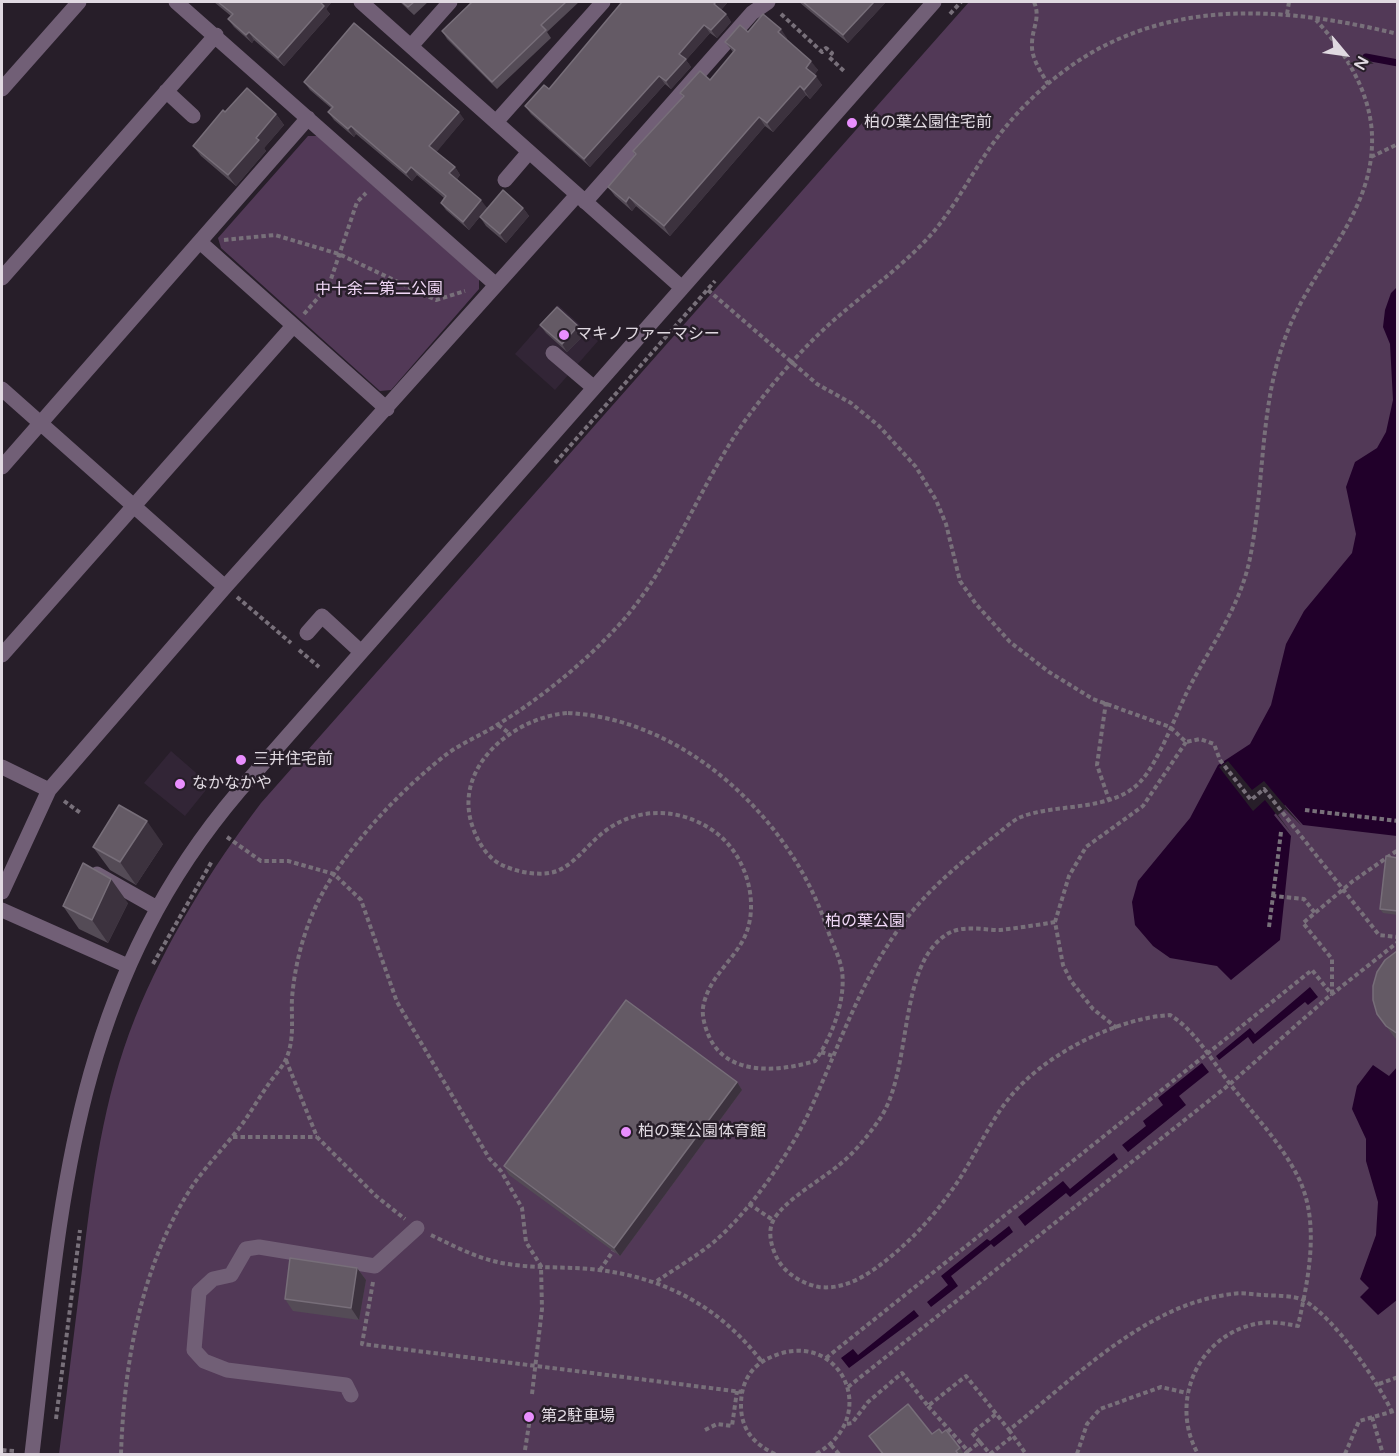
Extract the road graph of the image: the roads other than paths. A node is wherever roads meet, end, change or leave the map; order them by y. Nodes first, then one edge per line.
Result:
1 (79, 2) edge
2 (176, 2) edge
3 (361, 2) edge
4 (450, 2) edge
5 (603, 2) edge
6 (934, 2) edge
7 (770, 5) edge
8 (216, 35) junction
9 (411, 46) junction
10 (2, 89) edge
11 (166, 91) junction
12 (193, 116) dead end
13 (308, 118) junction
14 (496, 122) junction
15 (530, 152) junction
16 (505, 180) dead end
17 (581, 198) junction
18 (200, 243) junction
19 (2, 278) edge
20 (495, 284) junction
21 (681, 287) junction
22 (298, 320) junction
23 (553, 353) dead end
24 (593, 387) junction
25 (2, 389) edge
26 (387, 409) junction
27 (40, 423) junction
28 (2, 467) edge
29 (133, 505) junction
30 (225, 587) junction
31 (307, 633) dead end
32 (361, 652) junction
33 (2, 656) edge
34 (2, 767) edge
35 (49, 790) junction
36 (105, 856) edge
37 (95, 873) junction
38 (86, 890) edge
39 (2, 892) edge
40 (157, 908) junction
41 (2, 910) edge
42 (128, 966) junction
43 (417, 1228) road end
44 (351, 1395) dead end
45 (32, 1455) edge

1 - 10 street
2 - 8 street
3 - 9 street
4 - 9 street
5 - 14 street
6 - 21 street
7 - 17 street
8 - 11 street
8 - 13 street
9 - 14 street
11 - 12 street
11 - 19 street
13 - 18 street
13 - 20 street
14 - 15 street
15 - 16 street
15 - 17 street
17 - 20 street
17 - 21 street
18 - 22 street
18 - 27 street
20 - 26 street
21 - 24 street
22 - 26 street
22 - 29 street
23 - 24 street
24 - 32 street
25 - 27 street
26 - 30 street
27 - 28 street
27 - 29 street
29 - 30 street
29 - 33 street
30 - 35 street
31 - 32 street
32 - 40 street
34 - 35 street
35 - 39 street
36 - 37 street
37 - 38 street
37 - 40 street
40 - 42 street
41 - 42 street
42 - 45 street
43 - 44 street

